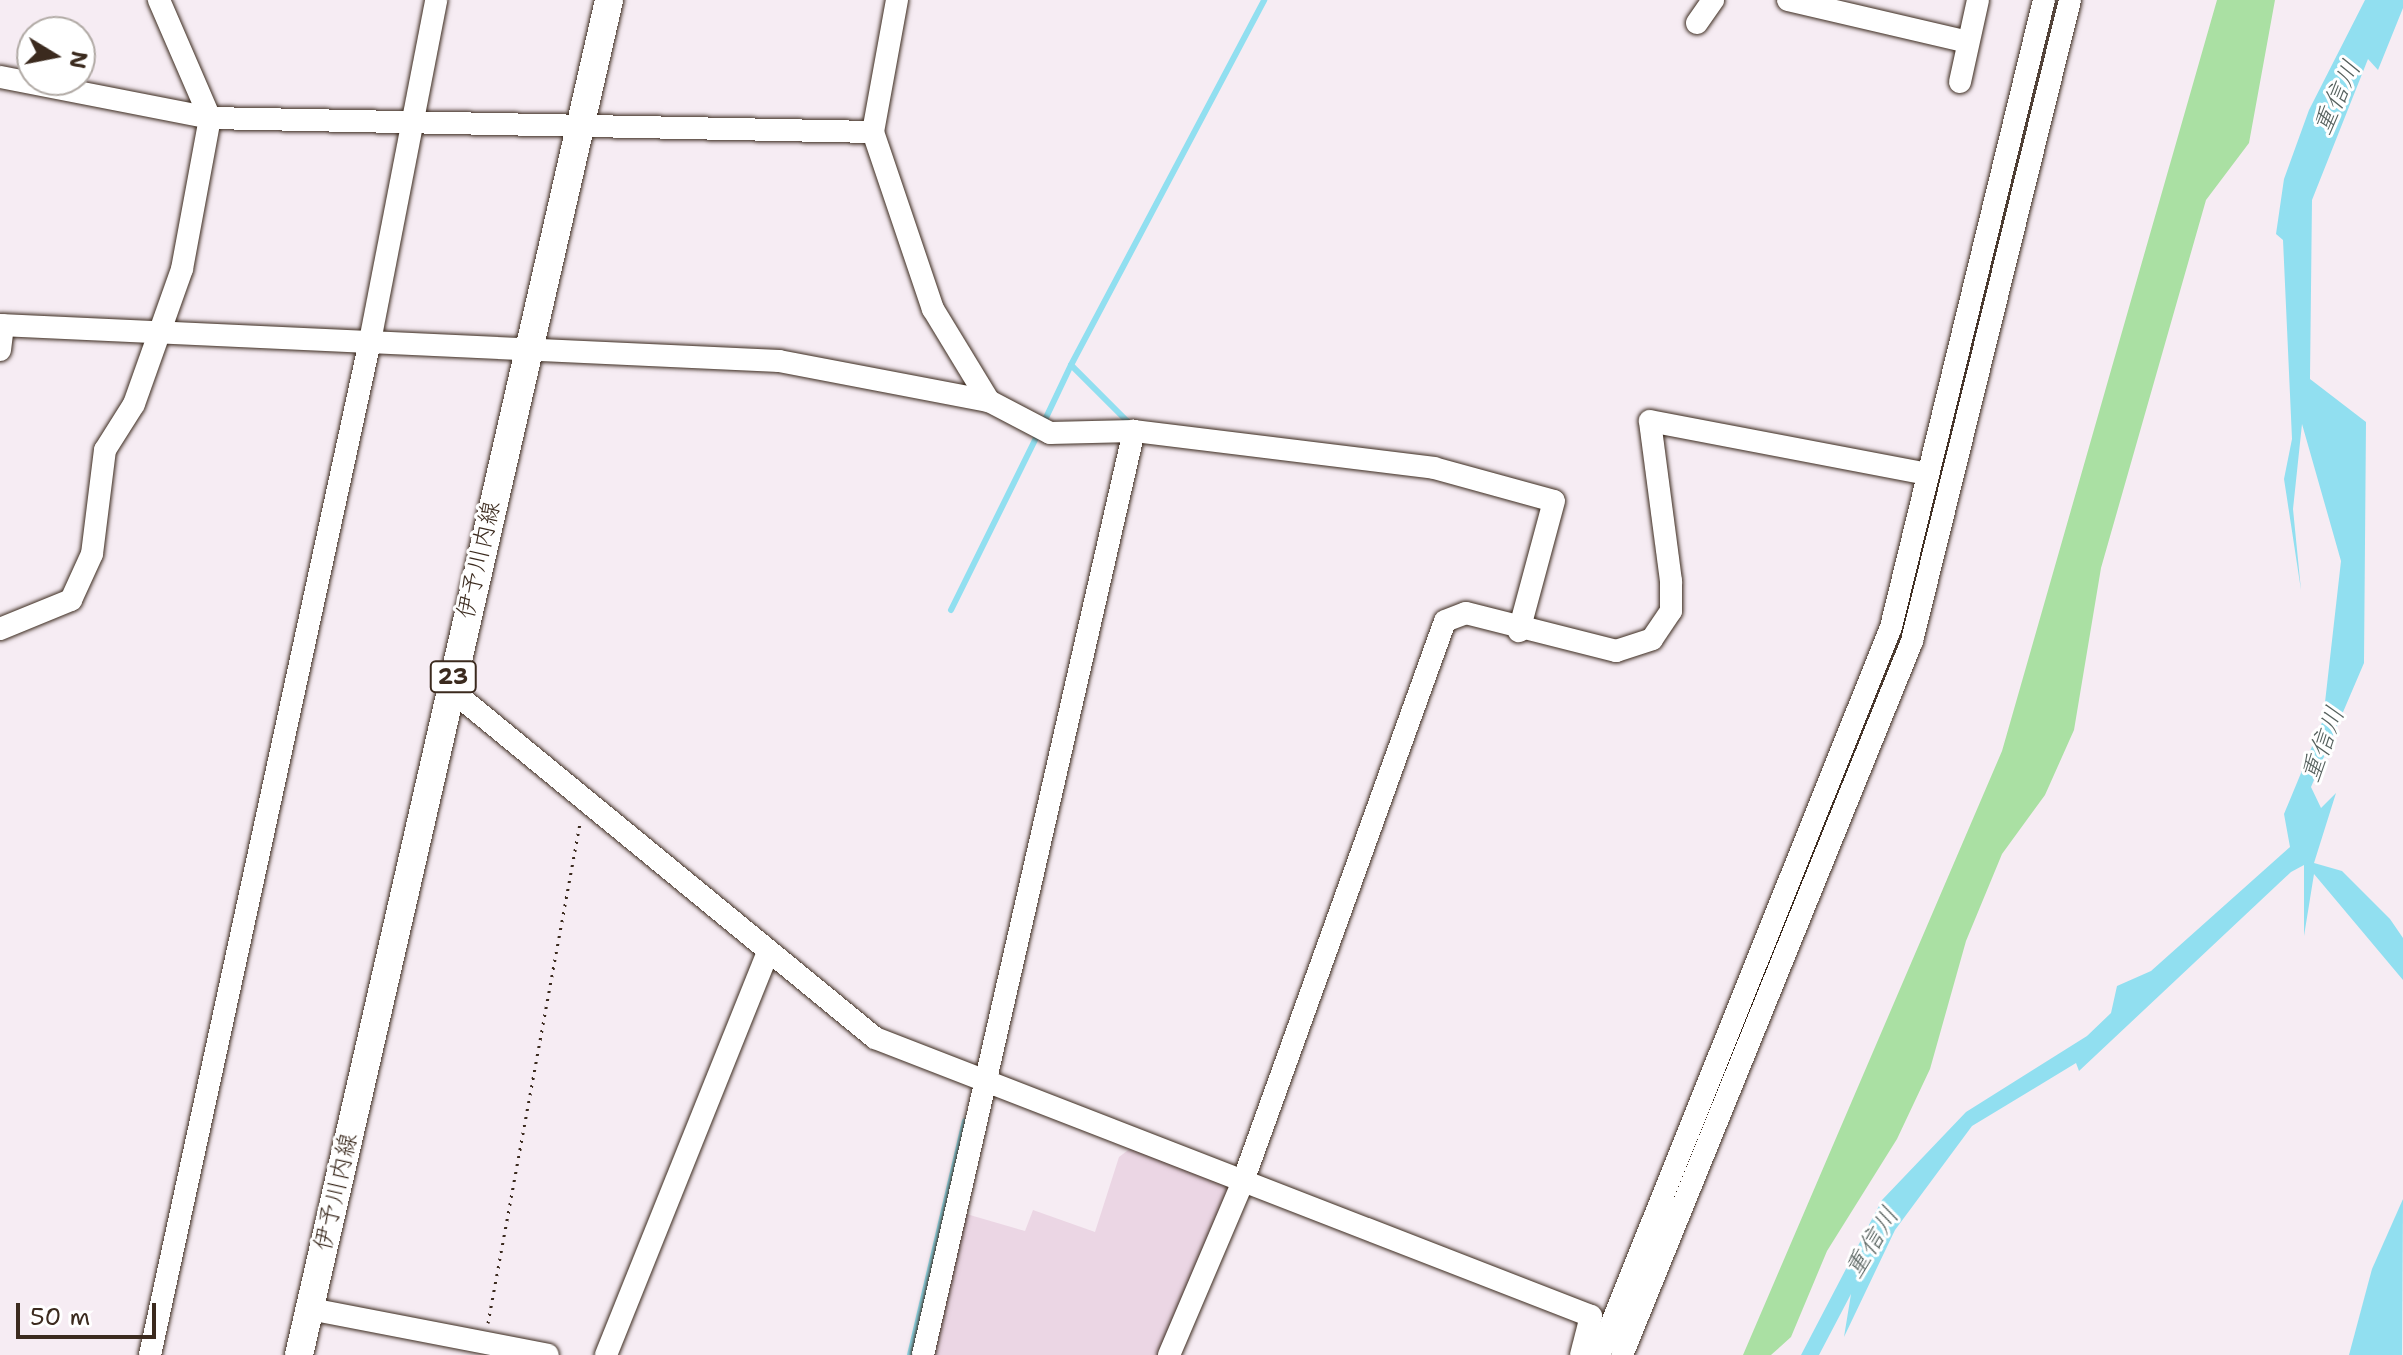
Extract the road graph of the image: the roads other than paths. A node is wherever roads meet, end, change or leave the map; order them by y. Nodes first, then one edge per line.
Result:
1 (159, 0) edge
2 (436, 0) edge
3 (609, 0) edge
4 (897, 0) edge
5 (1713, 0) edge
6 (1788, 0) edge
7 (1978, 0) edge
8 (2044, 0) edge
9 (2070, 0) edge
10 (1697, 23) dead end
11 (1968, 42) junction
12 (0, 77) edge
13 (1960, 82) dead end
14 (210, 118) junction
15 (408, 120) junction
16 (579, 126) junction
17 (873, 132) junction
18 (1, 325) edge
19 (161, 335) junction
20 (370, 341) junction
21 (529, 345) junction
22 (0, 350) edge
23 (989, 401) junction
24 (1134, 431) junction
25 (1928, 474) junction
26 (0, 629) edge
27 (1519, 631) junction
28 (450, 689) junction
29 (768, 951) junction
30 (983, 1081) junction
31 (1242, 1184) junction
32 (310, 1309) junction
33 (150, 1355) edge
34 (299, 1355) edge
35 (548, 1355) edge
36 (606, 1355) edge
37 (923, 1355) edge
38 (1169, 1355) edge
39 (1581, 1355) edge
40 (1599, 1355) edge
41 (1622, 1355) edge

1 - 14 street
2 - 15 street
3 - 16 main road, 伊予川内線 / 23
4 - 17 street
5 - 10 street
6 - 11 street
7 - 11 street
8 - 25 street
9 - 41 street
11 - 13 street
12 - 14 street
14 - 15 street
14 - 19 street
15 - 16 street
15 - 20 street
16 - 17 street
16 - 21 main road, 伊予川内線 / 23
17 - 23 street
18 - 19 street
18 - 22 street
19 - 20 street
19 - 26 street
20 - 21 street
20 - 33 street
21 - 23 street
21 - 28 main road, 伊予川内線 / 23
23 - 24 street
24 - 27 street
24 - 30 street
25 - 27 street
25 - 40 street
27 - 31 street
28 - 29 street
28 - 32 main road, 伊予川内線 / 23
29 - 30 street
29 - 36 street
30 - 31 street
30 - 37 street
31 - 38 street
31 - 39 street
32 - 34 main road, 伊予川内線 / 23
32 - 35 street

